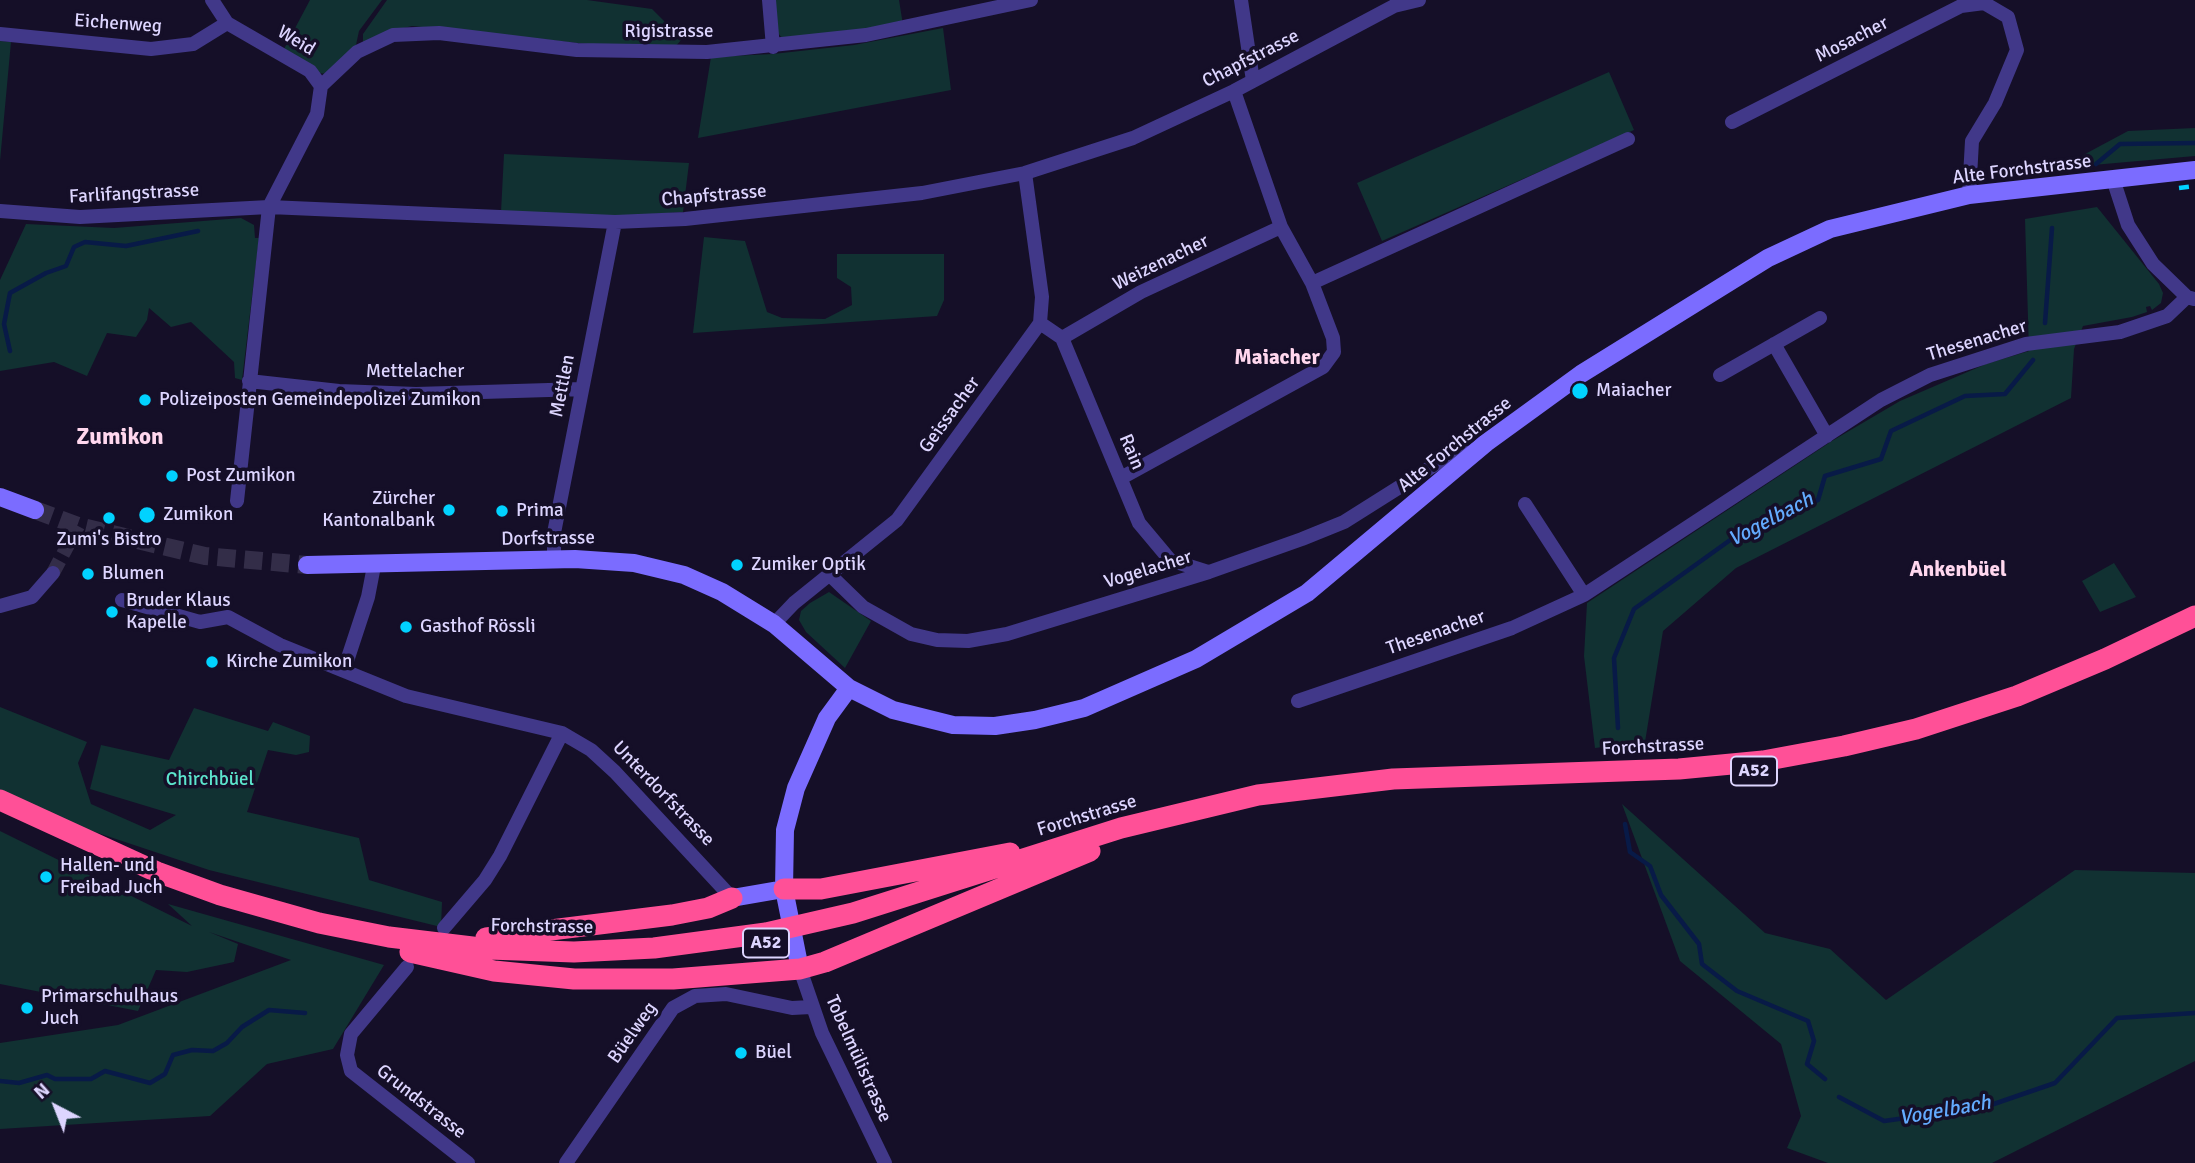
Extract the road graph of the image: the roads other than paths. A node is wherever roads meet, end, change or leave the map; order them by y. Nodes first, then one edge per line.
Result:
1 (212, 0) edge
2 (769, 0) edge
3 (1031, 0) edge
4 (1241, 0) edge
5 (1419, 0) edge
6 (227, 23) junction
7 (0, 34) edge
8 (773, 47) junction
9 (1253, 81) junction
10 (321, 86) junction
11 (1234, 91) junction
12 (1732, 122) dead end
13 (1628, 139) dead end
14 (2195, 170) edge
15 (1025, 173) junction
16 (2113, 179) junction
17 (1969, 195) junction
18 (269, 207) junction
19 (0, 211) edge
20 (615, 222) junction
21 (1281, 227) junction
22 (1312, 283) junction
23 (2191, 298) edge
24 (1820, 318) dead end
25 (1040, 323) junction
26 (1062, 338) junction
27 (1774, 344) junction
28 (1720, 375) dead end
29 (249, 381) junction
30 (582, 389) junction
31 (1827, 436) junction
32 (1474, 453) junction
33 (1121, 478) junction
34 (0, 497) edge
35 (237, 501) dead end
36 (1525, 504) dead end
37 (35, 510) tunnel mouth
38 (554, 559) junction
39 (307, 565) tunnel mouth
40 (374, 566) junction
41 (1209, 572) junction
42 (53, 573) tunnel mouth
43 (830, 575) junction
44 (1584, 595) junction
45 (122, 600) dead end
46 (0, 606) edge
47 (2195, 615) edge
48 (774, 624) junction
49 (2195, 626) edge
50 (344, 670) junction
51 (849, 688) junction
52 (1298, 701) dead end
53 (562, 733) junction
54 (0, 800) edge
55 (0, 811) edge
56 (1123, 837) junction
57 (1084, 839) junction
58 (785, 897) junction
59 (732, 898) junction
60 (444, 929) dead end
61 (392, 943) junction
62 (799, 964) junction
63 (407, 967) dead end
64 (811, 1007) junction
65 (468, 1163) edge
66 (566, 1163) edge
67 (885, 1163) edge

1 - 6 street, Weid
2 - 8 street
3 - 8 street, Rigistrasse
4 - 9 street
5 - 9 street, Chapfstrasse
6 - 7 street, Eichenweg
6 - 10 street, Weid
8 - 10 street, Rigistrasse
9 - 11 street, Chapfstrasse
10 - 18 street, Weid
11 - 15 street, Chapfstrasse
11 - 21 street
12 - 17 street, Mosacher
13 - 22 street
14 - 16 street, Alte Forchstrasse
15 - 20 street, Chapfstrasse
15 - 25 street
16 - 17 street, Alte Forchstrasse
16 - 23 street
17 - 32 street, Alte Forchstrasse
18 - 19 street, Farlifangstrasse
18 - 20 street, Chapfstrasse
18 - 29 street
20 - 30 street, Mettlen
21 - 22 street
21 - 26 street, Weizenacher
22 - 33 street
23 - 31 street, Thesenacher
24 - 27 street
25 - 26 street
25 - 43 street, Geissacher
26 - 33 street, Rain
27 - 28 street
27 - 31 street
29 - 30 street, Mettelacher
29 - 35 street
30 - 38 street, Mettlen
31 - 44 street, Thesenacher
32 - 41 street, Vogelacher
32 - 51 street, Alte Forchstrasse
33 - 41 street, Rain
34 - 37 street
36 - 44 street
38 - 40 street, Dorfstrasse
38 - 48 street, Dorfstrasse
39 - 40 street, Dorfstrasse
40 - 50 street
41 - 43 street, Vogelacher
42 - 46 street
43 - 48 street, Geissacher
44 - 52 street, Thesenacher
45 - 50 street, Unterdorfstrasse
47 - 57 highway, Forchstrasse / A52
48 - 51 street, Alte Forchstrasse
49 - 56 highway, Forchstrasse / A52
50 - 53 street, Unterdorfstrasse
51 - 58 street
53 - 59 street, Unterdorfstrasse
53 - 60 street
54 - 61 highway, Forchstrasse / A52
55 - 61 highway, Forchstrasse / A52
56 - 61 highway, Forchstrasse / A52
56 - 62 highway
57 - 58 highway
57 - 61 highway, Forchstrasse / A52
58 - 59 street
58 - 62 street
59 - 61 highway
61 - 62 highway
62 - 64 street, Tobelmülistrasse
63 - 65 street, Grundstrasse
64 - 66 street, Büelweg
64 - 67 street, Tobelmülistrasse

